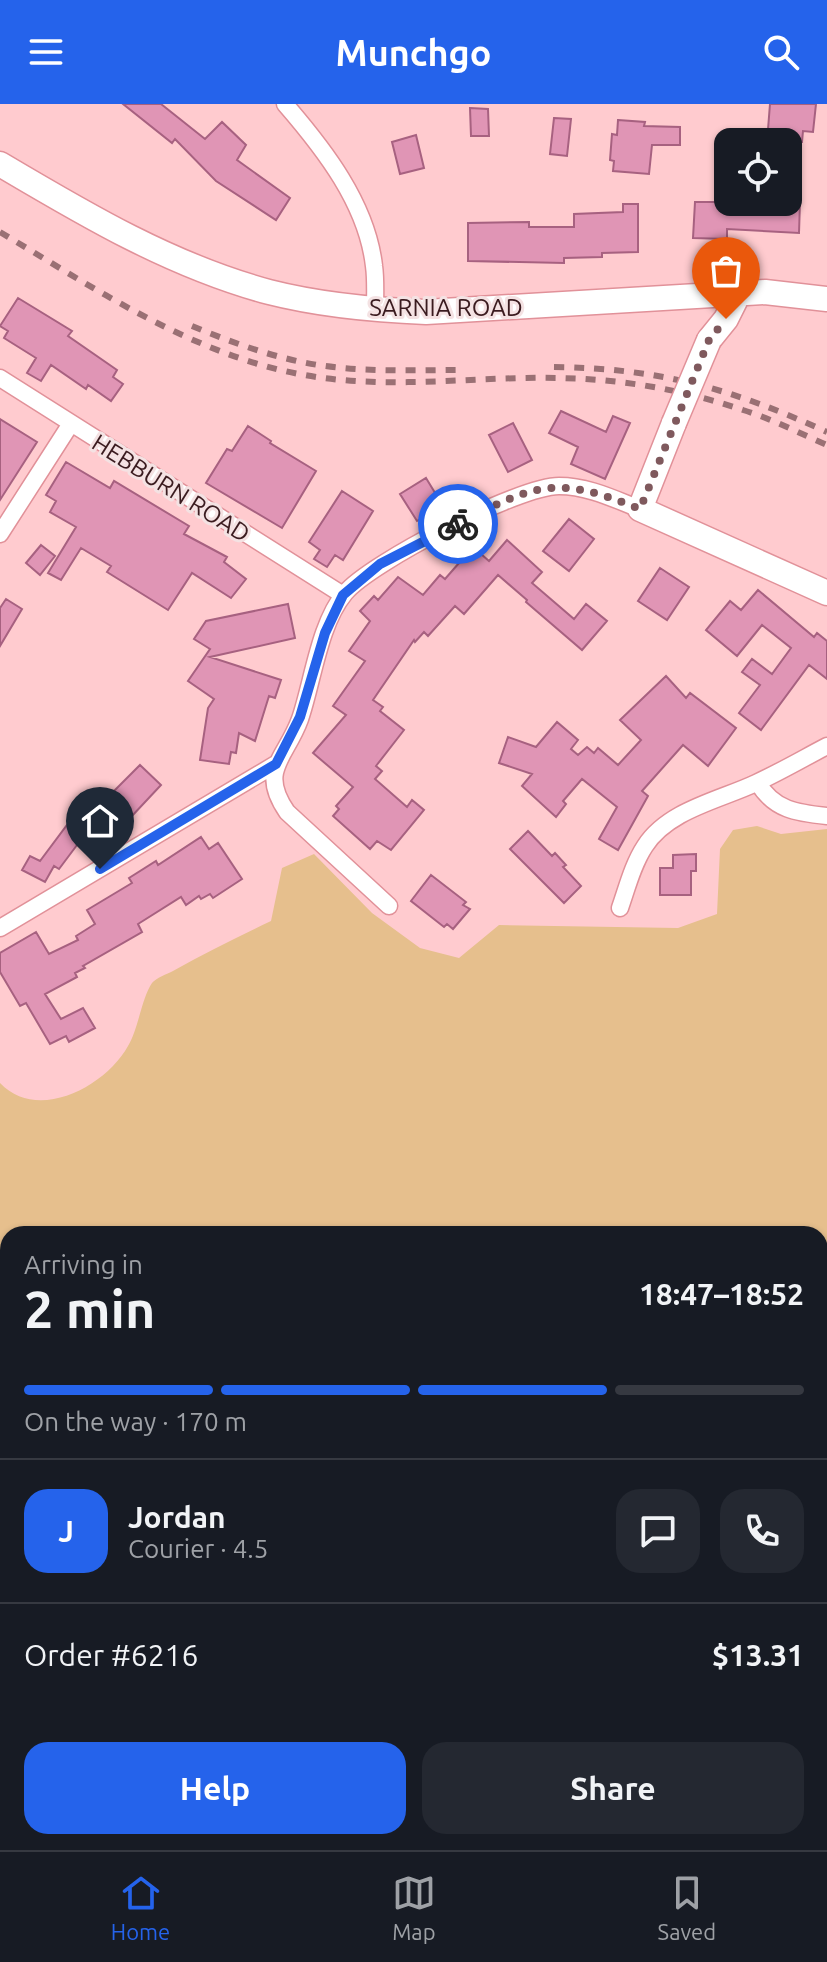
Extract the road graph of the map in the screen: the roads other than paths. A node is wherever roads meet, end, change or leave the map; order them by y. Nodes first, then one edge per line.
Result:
1 (285, 104) edge
2 (0, 164) edge
3 (738, 295) junction
4 (827, 299) edge
5 (375, 310) junction
6 (0, 378) edge
7 (70, 425) junction
8 (640, 509) junction
9 (0, 534) edge
10 (827, 593) edge
11 (343, 595) junction
12 (827, 746) edge
13 (276, 764) junction
14 (758, 783) junction
15 (827, 816) edge
16 (389, 906) dead end
17 (620, 908) dead end
18 (0, 928) edge

1 - 5 street
2 - 5 main road, SARNIA ROAD
3 - 4 main road, SARNIA ROAD
3 - 5 main road, SARNIA ROAD
3 - 8 main road, bridge
6 - 7 street, HEBBURN ROAD
7 - 9 street
7 - 11 street, HEBBURN ROAD
8 - 10 main road
8 - 11 street
11 - 13 street
12 - 14 street
13 - 16 street
13 - 18 street
14 - 15 street
14 - 17 street

